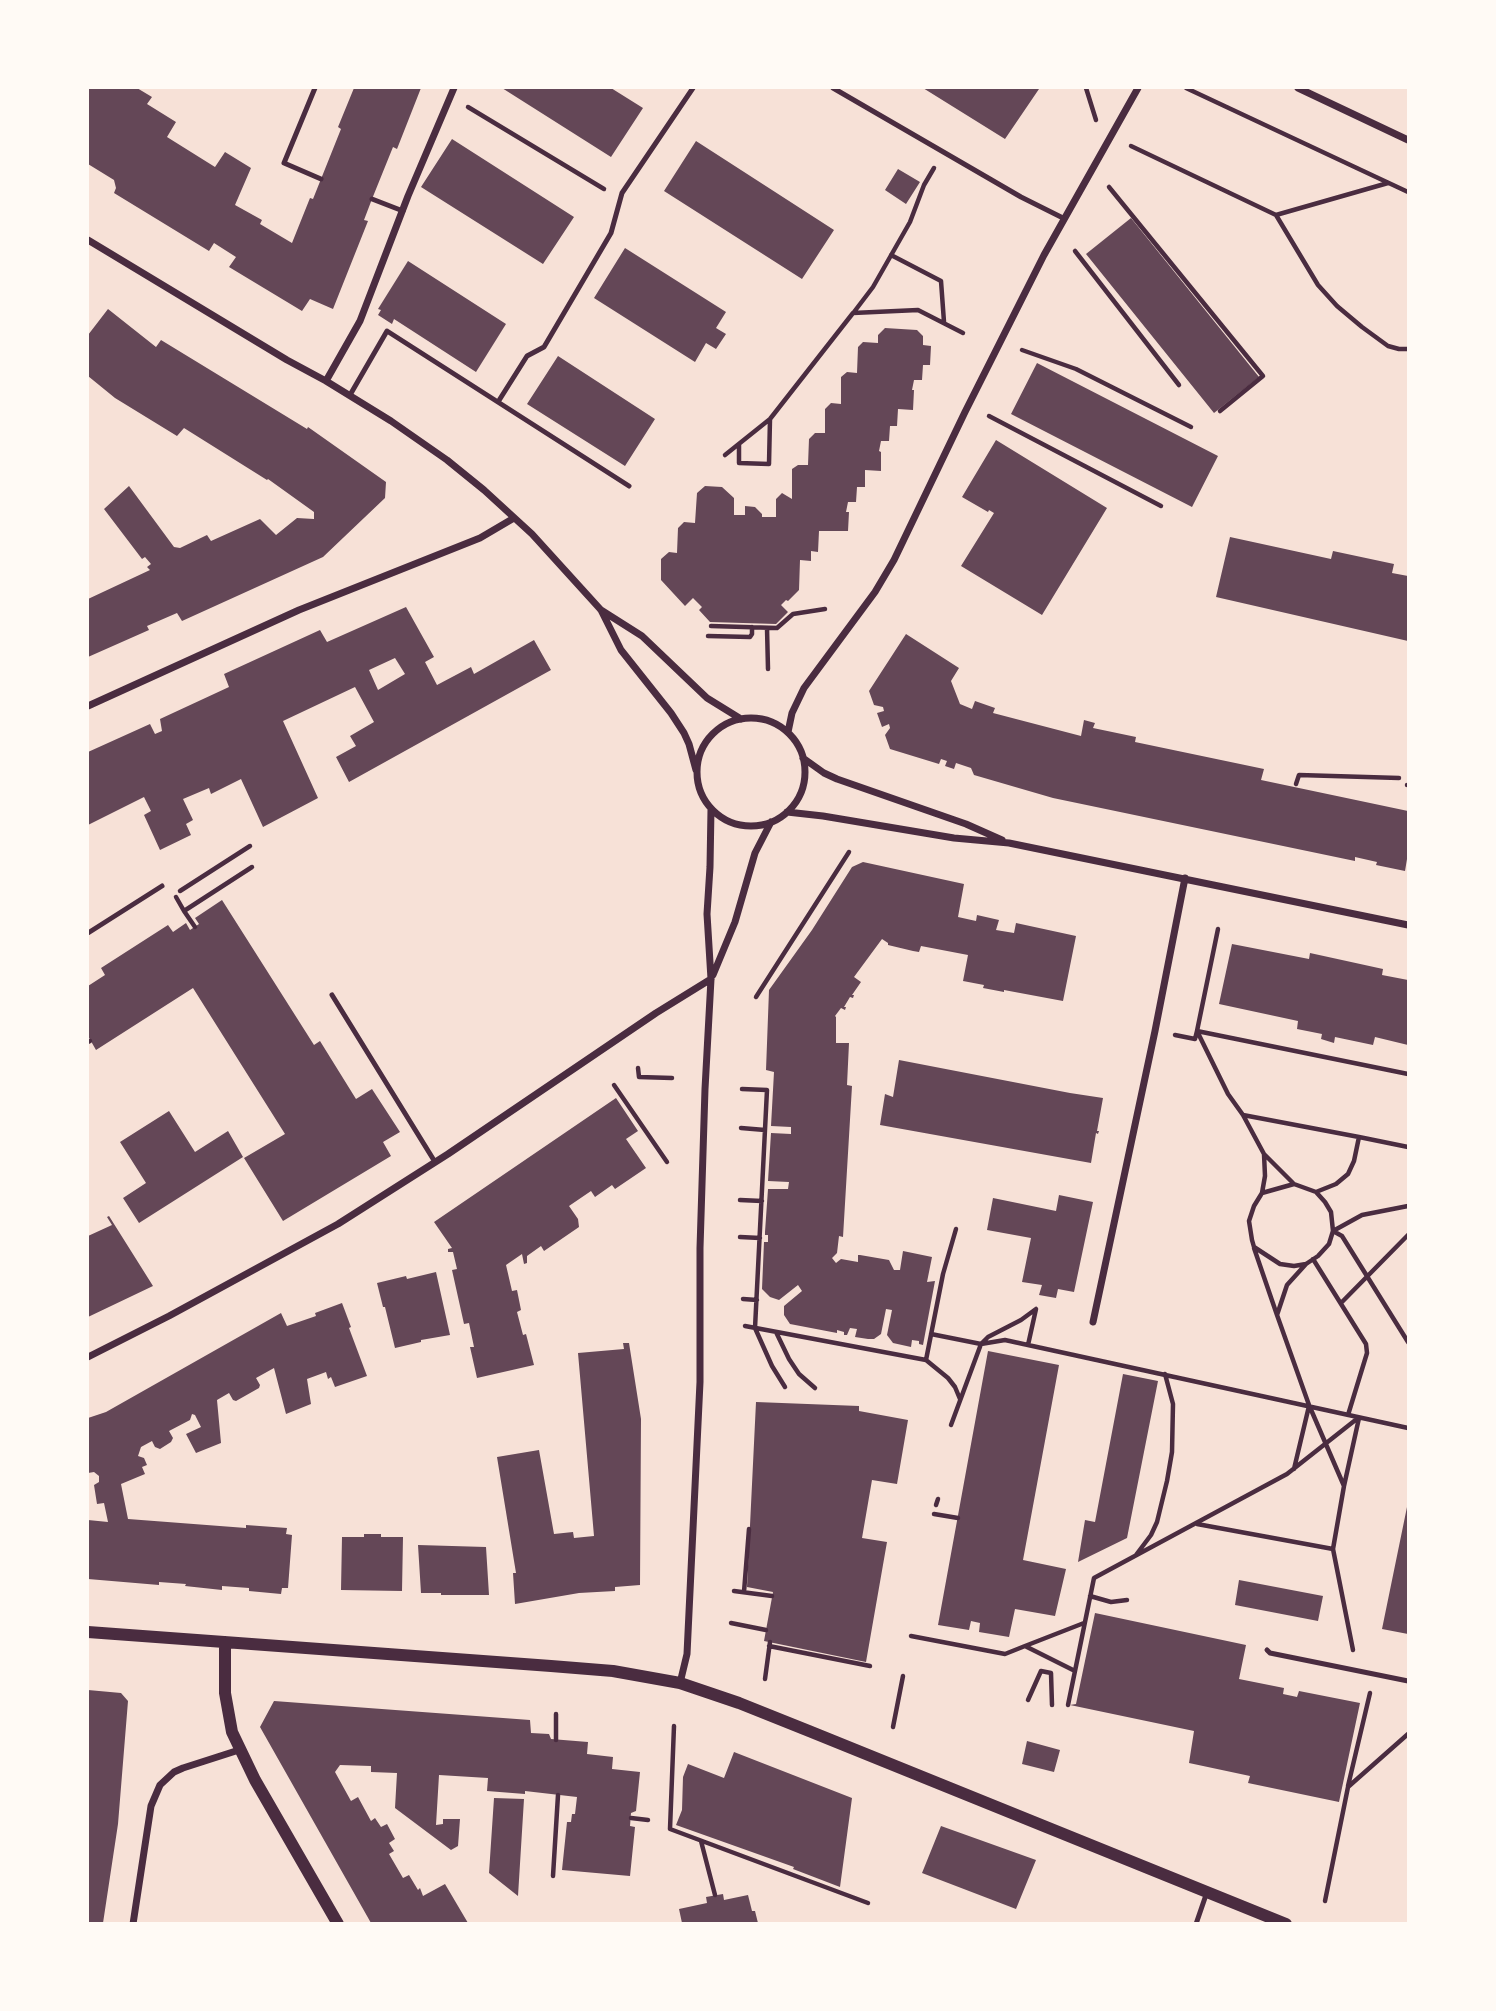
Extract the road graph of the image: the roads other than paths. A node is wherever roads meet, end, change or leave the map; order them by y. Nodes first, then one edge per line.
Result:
1 (315, 88) edge
2 (454, 88) edge
3 (693, 88) edge
4 (833, 88) edge
5 (1138, 88) edge
6 (1298, 88) edge
7 (1409, 140) edge
8 (321, 179) dead end
9 (372, 199) dead end
10 (403, 211) junction
11 (1063, 218) junction
12 (88, 240) edge
13 (326, 381) junction
14 (350, 395) junction
15 (498, 401) junction
16 (629, 486) dead end
17 (514, 518) junction
18 (601, 610) junction
19 (88, 706) edge
20 (741, 719) junction
21 (788, 732) junction
22 (803, 758) junction
23 (696, 770) junction
24 (711, 809) junction
25 (787, 812) junction
26 (771, 822) junction
27 (1009, 843) junction
28 (1185, 878) junction
29 (162, 886) dead end
30 (1409, 925) edge
31 (88, 933) edge
32 (711, 979) junction
33 (332, 995) dead end
34 (435, 1162) junction
35 (1093, 1322) dead end
36 (88, 1357) edge
37 (88, 1632) edge
38 (225, 1642) junction
39 (1267, 1650) dead end
40 (1409, 1681) edge
41 (680, 1683) junction
42 (239, 1750) junction
43 (1207, 1892) junction
44 (133, 1923) edge
45 (338, 1923) edge
46 (1196, 1923) edge
47 (1286, 1923) edge

1 - 8 lane
2 - 10 street
3 - 15 lane
4 - 11 lane
5 - 11 street
6 - 7 street
9 - 10 lane
10 - 13 street
11 - 21 street
12 - 13 street
13 - 14 street
14 - 15 lane
14 - 17 street
15 - 16 lane
17 - 18 street
17 - 19 street
18 - 20 street
18 - 23 street
20 - 21 street
20 - 23 street
21 - 22 street
22 - 25 street
22 - 27 street
23 - 24 street
24 - 26 street
24 - 32 street
25 - 26 street
25 - 27 street
26 - 32 street
27 - 28 street
28 - 30 street
28 - 35 street
29 - 31 lane
32 - 34 street
32 - 41 street
33 - 34 lane
34 - 36 street
37 - 38 street
38 - 41 street
38 - 42 street
39 - 40 lane
41 - 43 street
42 - 44 street
42 - 45 street
43 - 46 lane
43 - 47 street

